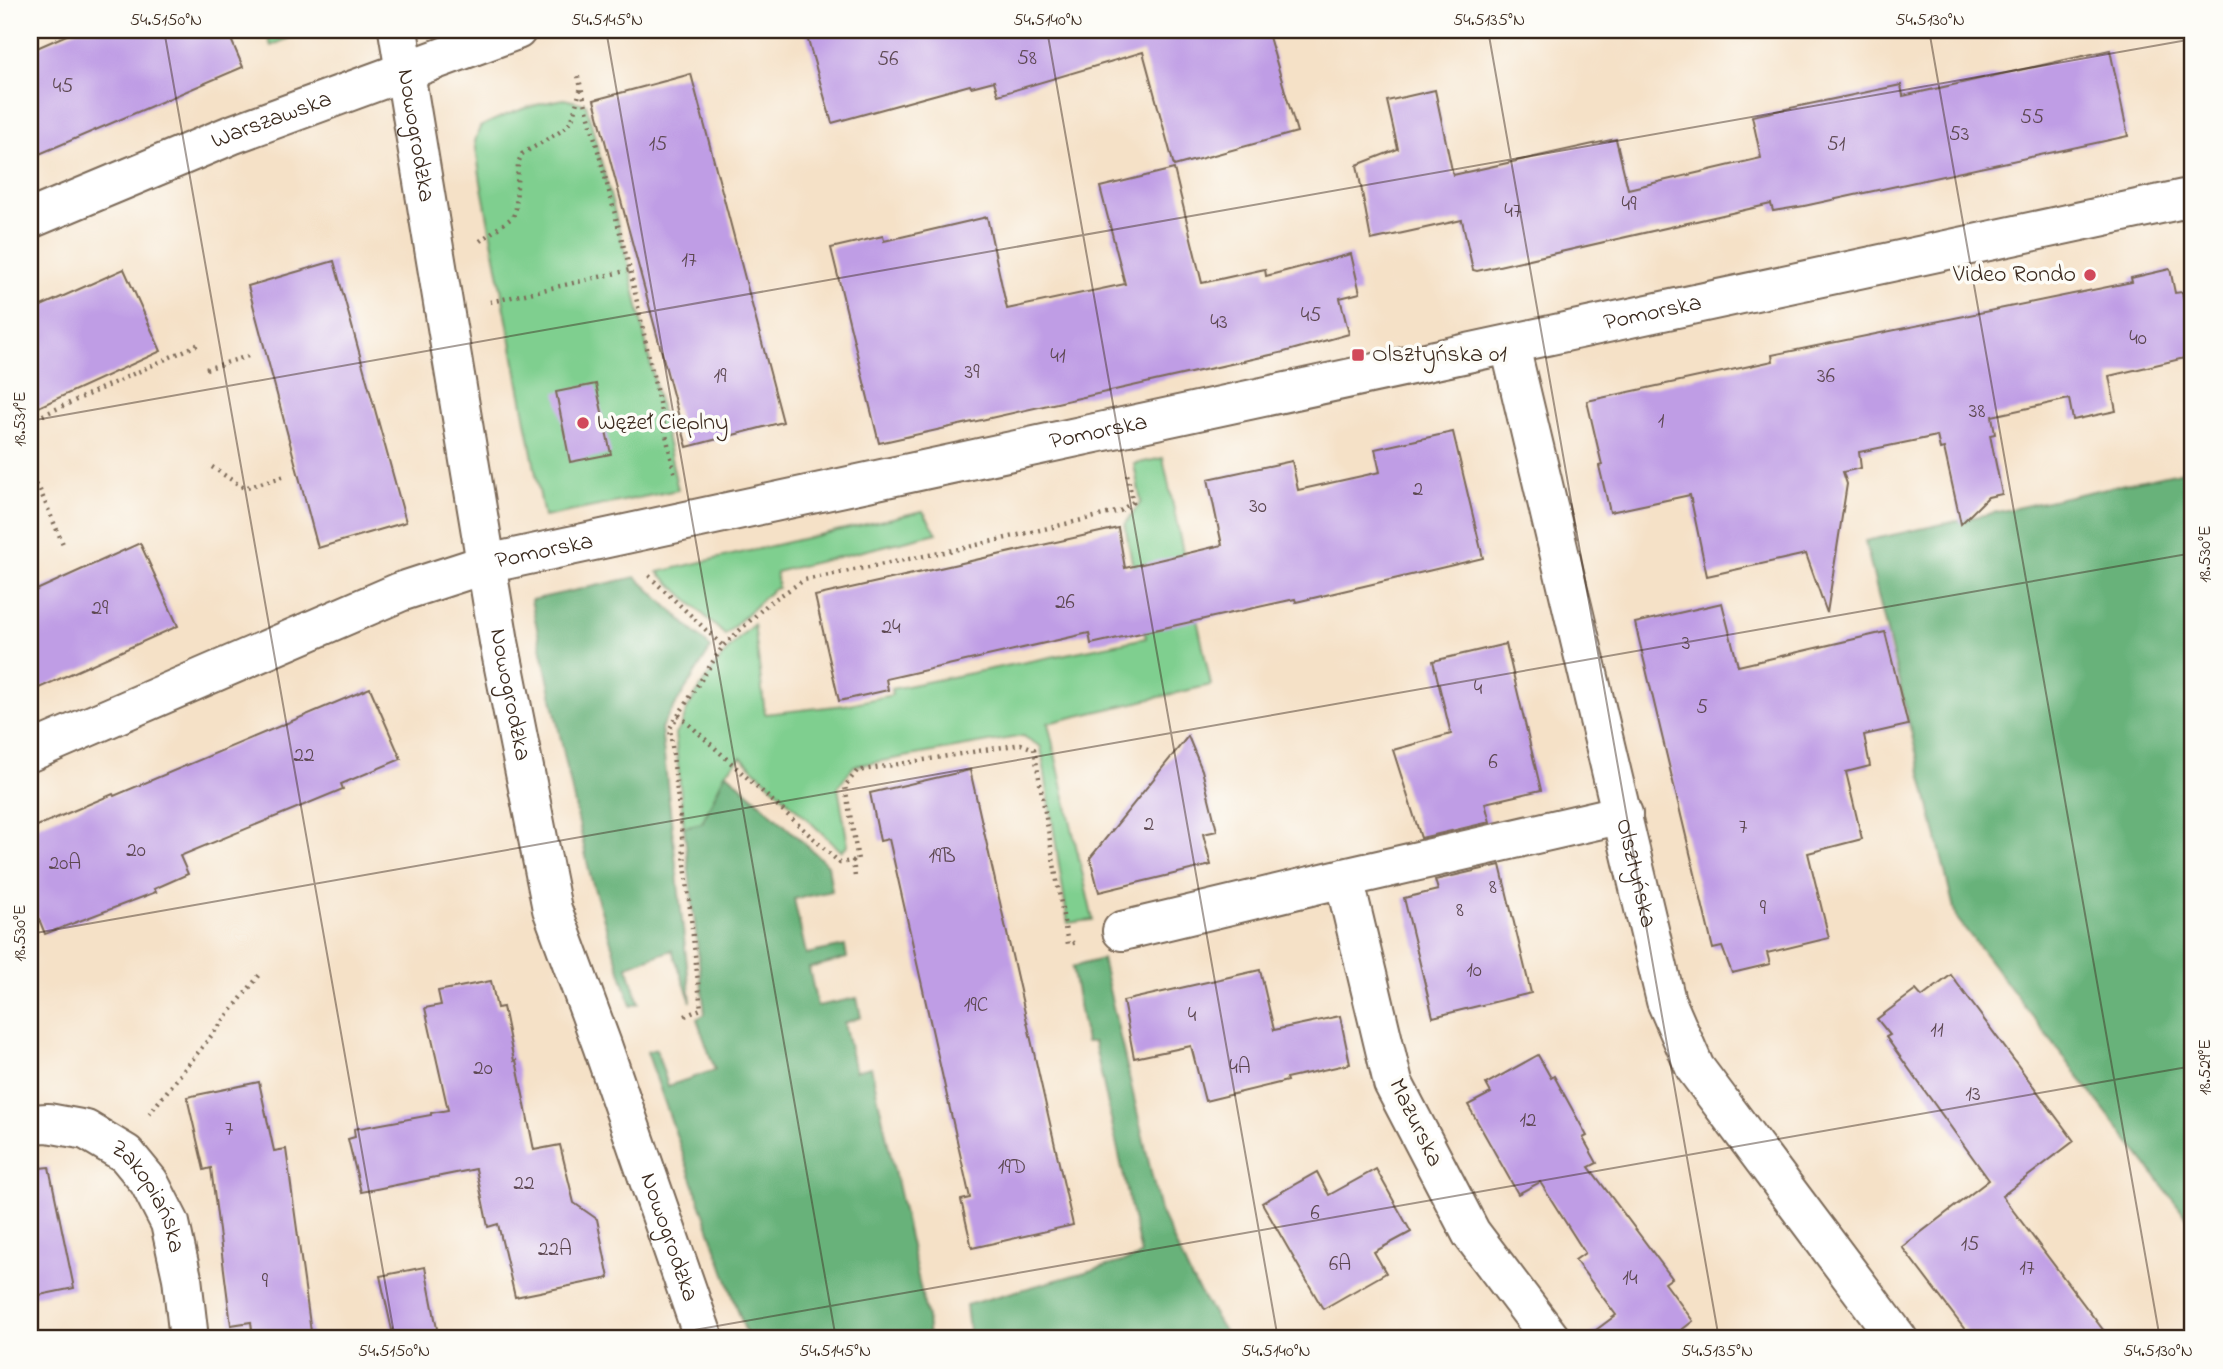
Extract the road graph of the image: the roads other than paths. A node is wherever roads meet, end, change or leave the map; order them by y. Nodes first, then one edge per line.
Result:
1 (398, 30) edge
2 (517, 30) edge
3 (405, 71) junction
4 (2193, 197) edge
5 (30, 219) edge
6 (1510, 346) junction
7 (486, 564) junction
8 (30, 752) edge
9 (1623, 814) junction
10 (1344, 878) junction
11 (1122, 932) road end
12 (30, 1124) edge
13 (189, 1339) edge
14 (704, 1339) edge
15 (1551, 1339) edge
16 (1898, 1339) edge

1 - 3 street, Nowogrodzka
2 - 3 street, Warszawska
3 - 5 street, Warszawska
3 - 7 street, Nowogrodzka
4 - 6 street, Pomorska
6 - 7 street, Pomorska
6 - 9 street, Olsztyńska
7 - 8 street, Pomorska
7 - 14 street, Nowogrodzka
9 - 10 street
9 - 16 street, Olsztyńska
10 - 11 street
10 - 15 street, Mazurska
12 - 13 street, Zakopiańska

